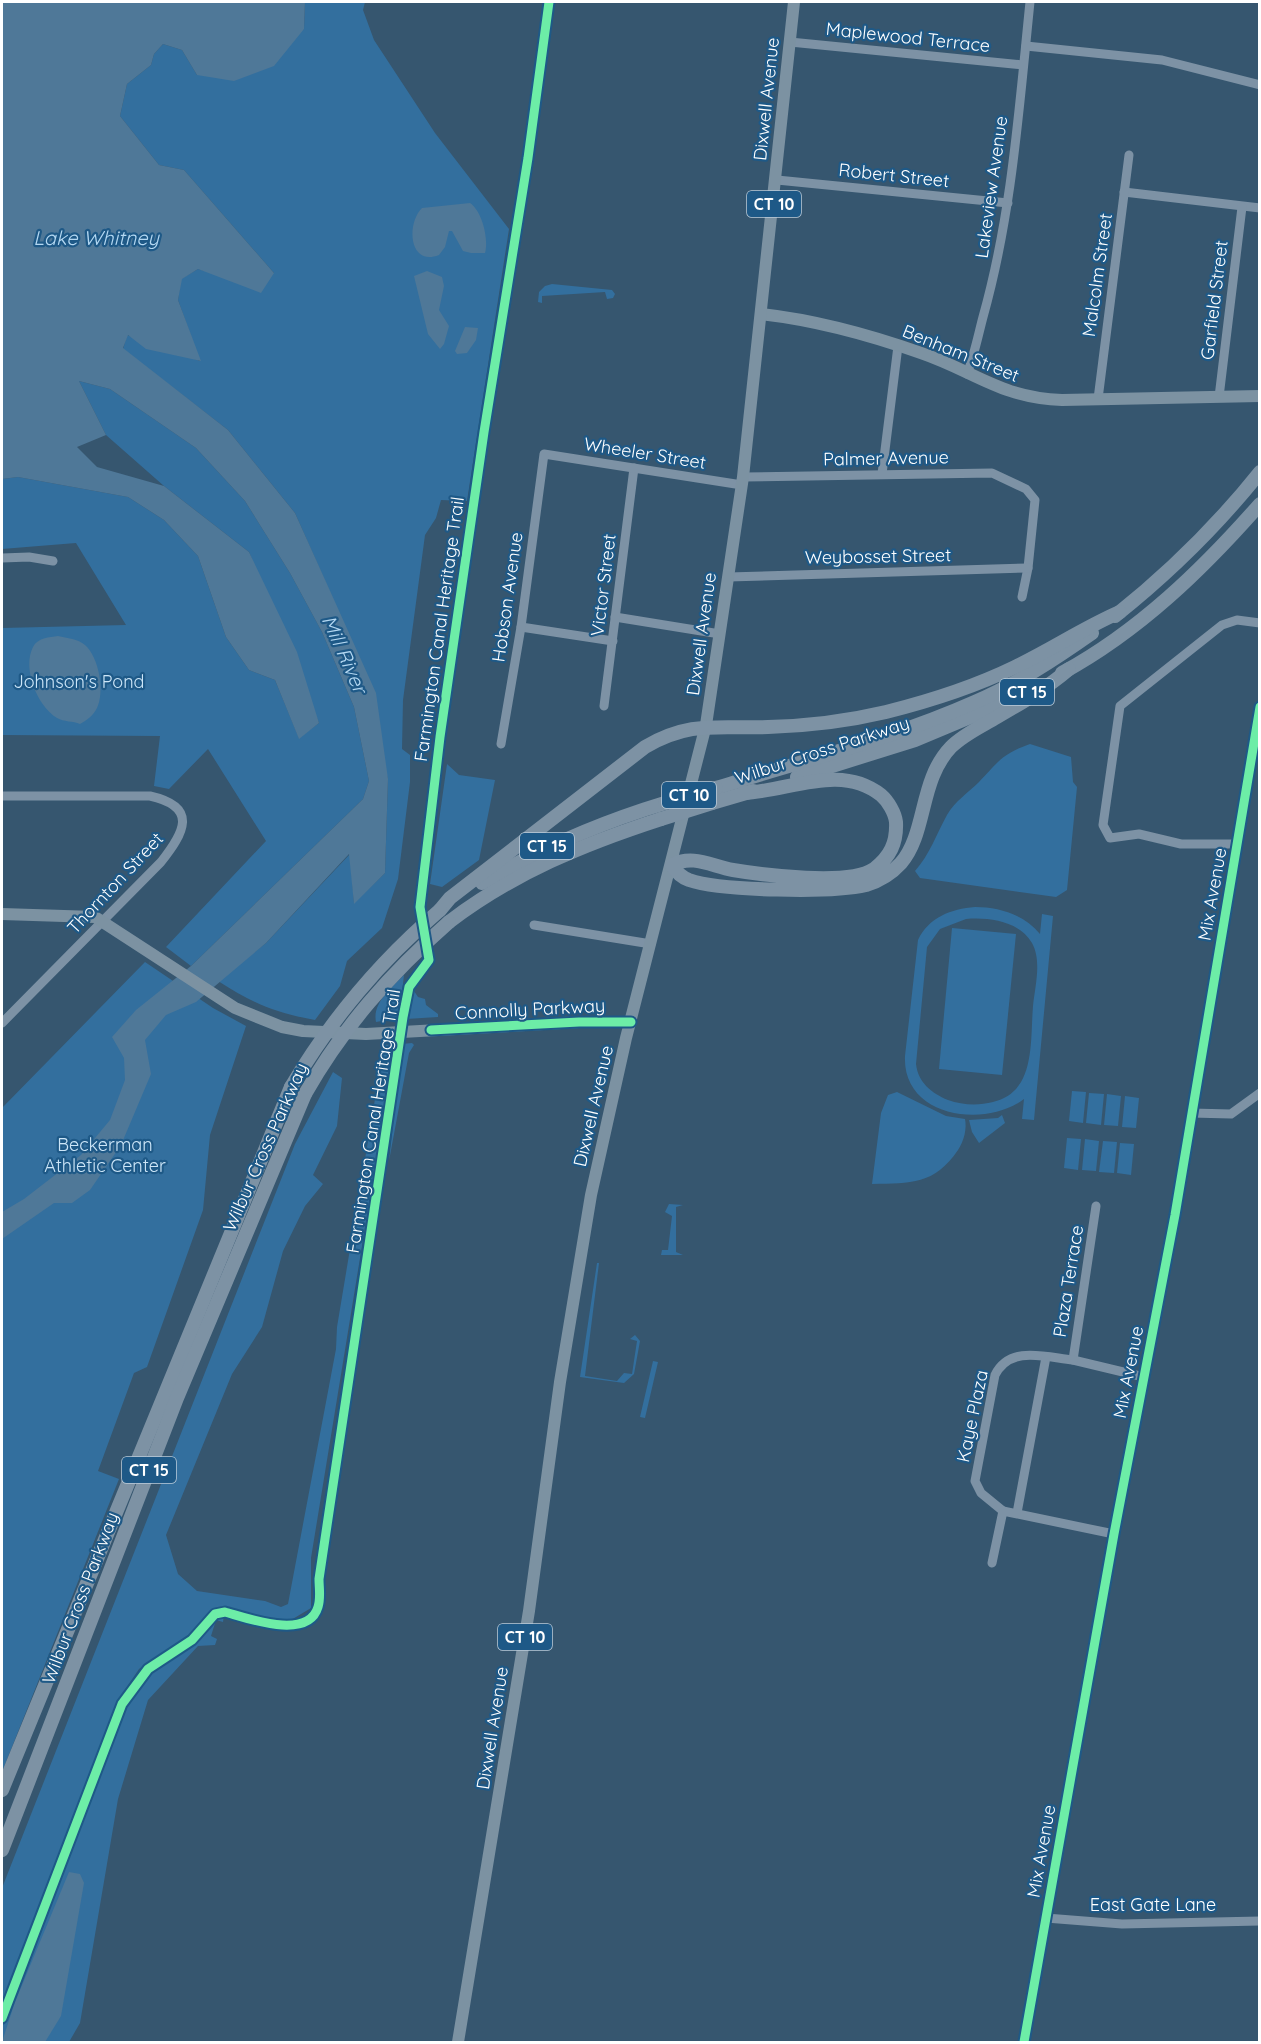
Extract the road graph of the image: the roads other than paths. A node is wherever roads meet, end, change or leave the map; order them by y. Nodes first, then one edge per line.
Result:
1 (794, 2) edge
2 (1030, 2) edge
3 (790, 42) junction
4 (1026, 46) junction
5 (1023, 65) junction
6 (1260, 85) edge
7 (1129, 154) dead end
8 (777, 180) junction
9 (1124, 192) junction
10 (1008, 203) junction
11 (1242, 207) junction
12 (1260, 208) edge
13 (761, 314) junction
14 (898, 346) junction
15 (967, 374) junction
16 (1258, 396) edge
17 (1219, 397) junction
18 (1098, 399) junction
19 (544, 454) joint
20 (634, 468) junction
21 (1260, 472) edge
22 (882, 474) junction
23 (742, 481) junction
24 (1260, 504) edge
25 (2, 558) edge
26 (53, 561) dead end
27 (1028, 568) junction
28 (728, 577) junction
29 (1022, 597) dead end
30 (1120, 612) junction
31 (615, 617) junction
32 (1260, 623) edge
33 (521, 627) junction
34 (720, 634) junction
35 (613, 641) junction
36 (1069, 669) junction
37 (604, 706) dead end
38 (1260, 707) edge
39 (706, 725) junction
40 (501, 744) dead end
41 (744, 793) junction
42 (2, 796) edge
43 (1237, 844) junction
44 (672, 865) junction
45 (440, 910) junction
46 (2, 914) edge
47 (103, 921) junction
48 (534, 925) dead end
49 (651, 944) junction
50 (631, 1022) junction
51 (2, 1023) edge
52 (1260, 1093) edge
53 (1191, 1113) junction
54 (1096, 1206) dead end
55 (1046, 1357) junction
56 (1073, 1360) junction
57 (1144, 1377) junction
58 (1003, 1510) junction
59 (1017, 1514) junction
60 (1114, 1534) junction
61 (992, 1563) dead end
62 (2, 1790) edge
63 (2, 1850) edge
64 (1046, 1918) junction
65 (1260, 1921) edge
66 (458, 2043) edge
67 (1024, 2043) edge

1 - 3 main road, Dixwell Avenue / CT 10
2 - 4 street, Lakeview Avenue
3 - 5 street, Maplewood Terrace
3 - 8 main road, Dixwell Avenue / CT 10
4 - 5 street, Lakeview Avenue
4 - 6 street
5 - 10 street, Lakeview Avenue
7 - 9 street, Malcolm Street
8 - 10 street, Robert Street
8 - 13 main road, Dixwell Avenue / CT 10
9 - 11 street
9 - 18 street, Malcolm Street
10 - 15 street, Lakeview Avenue
11 - 12 street
11 - 17 street, Garfield Street
13 - 14 main road, Benham Street
13 - 23 main road, Dixwell Avenue / CT 10
14 - 15 main road, Benham Street
14 - 22 street
15 - 18 main road, Benham Street
16 - 17 main road, Benham Street
17 - 18 main road, Benham Street
19 - 20 street, Wheeler Street
19 - 33 street, Hobson Avenue
20 - 23 street, Wheeler Street
20 - 31 street, Victor Street
21 - 30 highway, Wilbur Cross Parkway / CT 15
22 - 23 street, Palmer Avenue
22 - 27 street, Palmer Avenue
23 - 28 main road, Dixwell Avenue / CT 10
24 - 36 highway, Wilbur Cross Parkway / CT 15
25 - 26 street
27 - 28 street, Weybosset Street
27 - 29 street
28 - 34 main road, Dixwell Avenue / CT 10
30 - 39 highway
30 - 45 highway, Wilbur Cross Parkway / CT 15, bridge
31 - 34 street
31 - 35 street, Victor Street
32 - 43 street
33 - 35 street
33 - 40 street, Hobson Avenue
34 - 39 main road, Dixwell Avenue / CT 10
35 - 37 street, Victor Street
36 - 41 highway, Wilbur Cross Parkway / CT 15
36 - 44 highway
38 - 43 street, Mix Avenue
39 - 44 main road, Dixwell Avenue / CT 10
39 - 45 highway
41 - 44 highway
41 - 63 highway, Wilbur Cross Parkway / CT 15, bridge
42 - 47 street, Thornton Street
43 - 53 street, Mix Avenue
44 - 49 main road, Dixwell Avenue / CT 10
45 - 62 highway, Wilbur Cross Parkway / CT 15, bridge
46 - 47 main road, Connolly Parkway
47 - 50 main road, Connolly Parkway
47 - 51 street, Thornton Street
48 - 49 street
49 - 50 main road, Dixwell Avenue / CT 10
50 - 66 main road, Dixwell Avenue / CT 10
52 - 53 street
53 - 57 street, Mix Avenue
54 - 56 street, Plaza Terrace
55 - 56 street, Kaye Plaza
55 - 58 street, Kaye Plaza
55 - 59 street
56 - 57 street, Plaza Terrace
57 - 60 street, Mix Avenue
58 - 59 street
58 - 61 street
59 - 60 street
60 - 64 street, Mix Avenue
64 - 65 street, East Gate Lane
64 - 67 street, Mix Avenue

